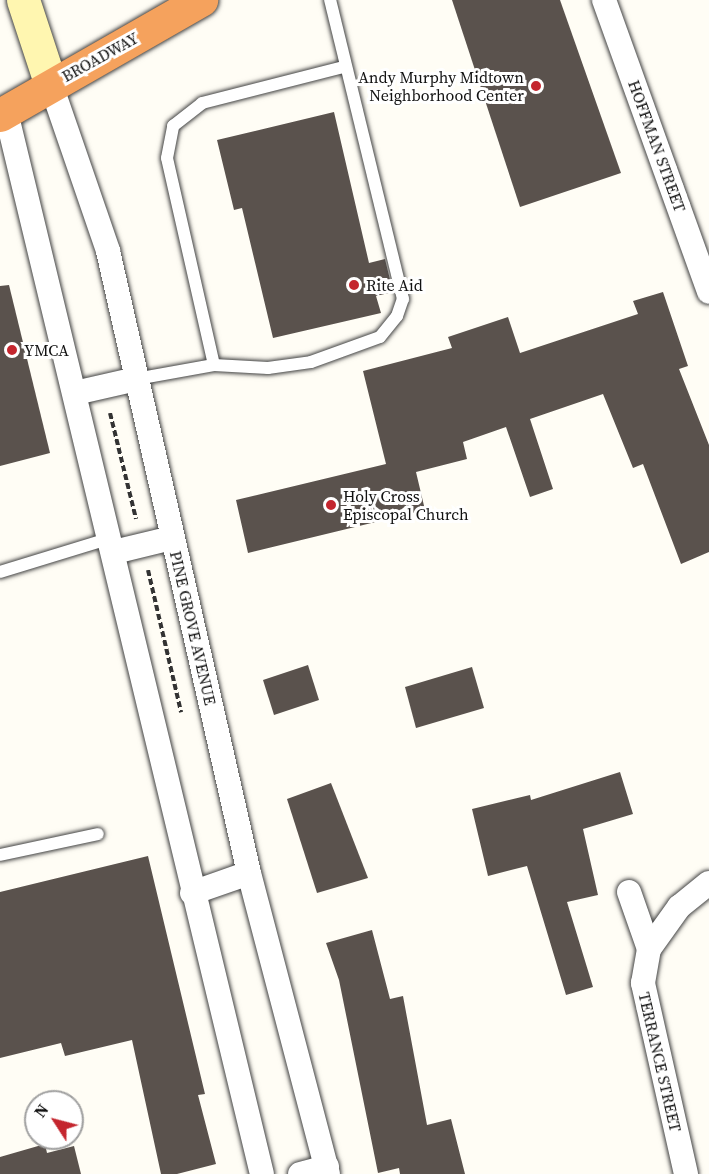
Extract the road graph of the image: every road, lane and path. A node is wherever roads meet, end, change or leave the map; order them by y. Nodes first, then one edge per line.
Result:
1 (23, 0) edge
2 (201, 0) edge
3 (330, 0) edge
4 (604, 0) edge
5 (343, 67) junction
6 (51, 85) junction
7 (2, 108) edge
8 (709, 292) edge
9 (214, 365) junction
10 (136, 379) junction
11 (104, 386) junction
12 (75, 393) junction
13 (172, 538) junction
14 (112, 545) junction
15 (142, 545) junction
16 (0, 572) edge
17 (98, 834) dead end
18 (0, 855) edge
19 (249, 873) junction
20 (709, 883) edge
21 (628, 892) dead end
22 (192, 893) junction
23 (649, 949) junction
24 (328, 1170) edge
25 (262, 1174) edge
26 (300, 1174) edge
27 (686, 1174) edge

1 - 6 street
2 - 6 highway, BROADWAY
3 - 5 lane
4 - 8 street, HOFFMAN STREET
5 - 9 lane
5 - 9 lane
6 - 7 highway, BROADWAY
6 - 10 street, PINE GROVE AVENUE
7 - 12 street
9 - 10 lane
10 - 11 street
10 - 13 street, PINE GROVE AVENUE
11 - 12 street
11 - 15 path
12 - 14 street
13 - 15 street
13 - 19 street, PINE GROVE AVENUE
14 - 15 street
14 - 16 lane
14 - 22 street
17 - 18 lane
19 - 22 street
19 - 24 street, PINE GROVE AVENUE
20 - 23 street
21 - 23 street
22 - 25 street
23 - 27 street, TERRANCE STREET
24 - 26 street

